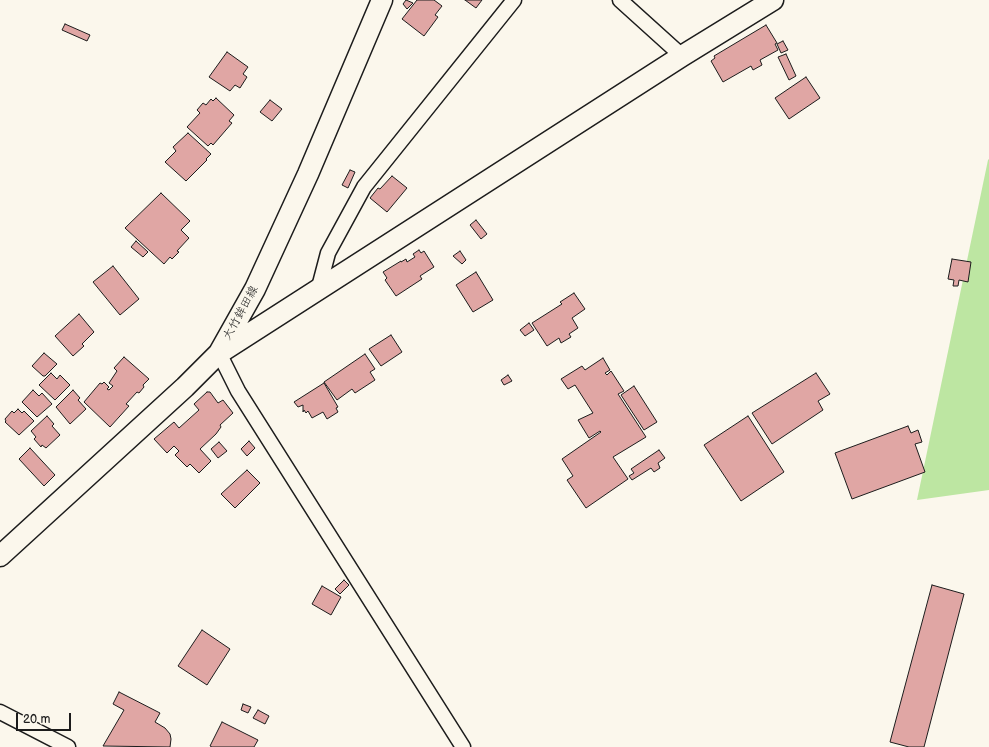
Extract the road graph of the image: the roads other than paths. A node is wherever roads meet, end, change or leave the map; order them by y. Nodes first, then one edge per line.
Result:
1 (382, 0) edge
2 (514, 0) edge
3 (620, 0) edge
4 (773, 0) edge
5 (682, 56) junction
6 (318, 291) junction
7 (219, 353) junction
8 (0, 556) edge
9 (0, 712) edge
10 (68, 747) edge
11 (463, 747) edge

1 - 7 main road, 大竹鉾田線
2 - 6 street
3 - 5 street
4 - 5 main road
5 - 6 main road
6 - 7 main road
7 - 8 main road, 大竹鉾田線
7 - 11 street
9 - 10 street

